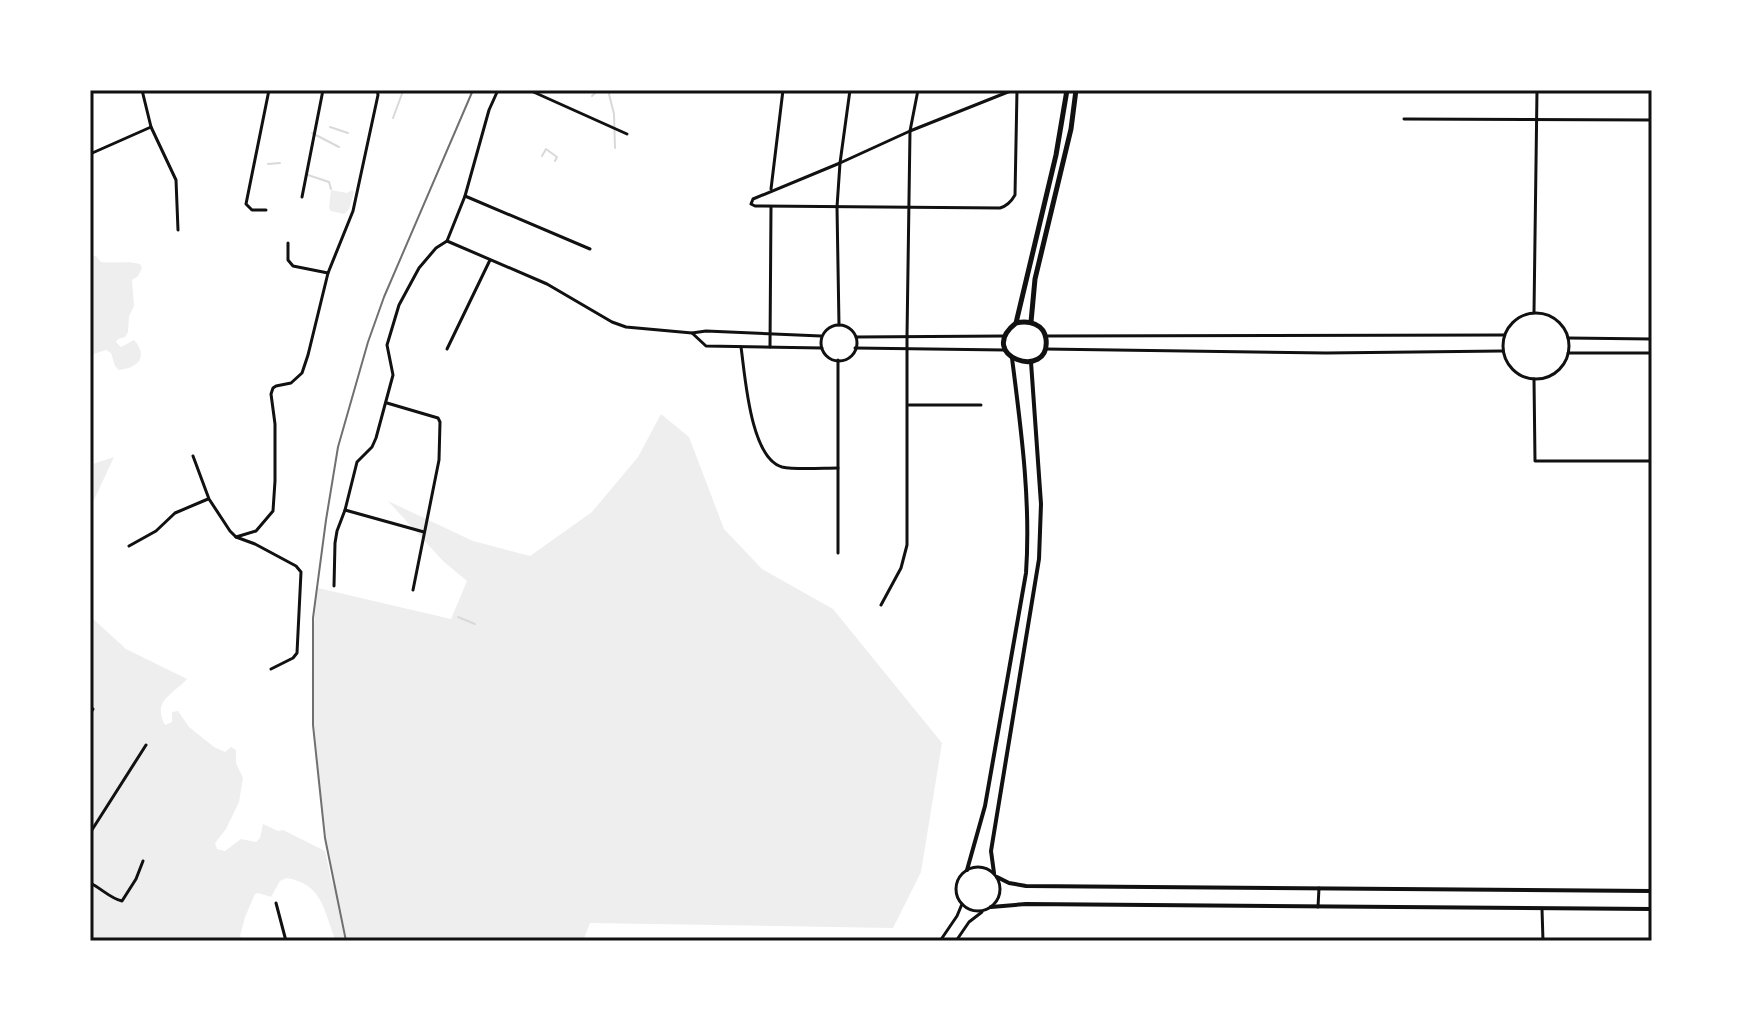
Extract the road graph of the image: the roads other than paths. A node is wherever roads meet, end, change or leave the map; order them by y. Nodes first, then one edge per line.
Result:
1 (142, 90) edge
2 (269, 90) edge
3 (323, 90) edge
4 (377, 90) edge
5 (498, 90) edge
6 (529, 90) edge
7 (783, 90) edge
8 (850, 90) edge
9 (918, 90) edge
10 (1015, 90) edge
11 (1067, 90) edge
12 (1076, 90) edge
13 (1537, 90) edge
14 (1404, 119) dead end
15 (1652, 120) edge
16 (1537, 121) junction
17 (151, 127) junction
18 (910, 131) junction
19 (627, 134) dead end
20 (90, 154) edge
21 (840, 163) junction
22 (770, 191) junction
23 (465, 196) junction
24 (302, 197) dead end
25 (771, 206) junction
26 (837, 207) junction
27 (909, 207) junction
28 (266, 210) dead end
29 (178, 230) dead end
30 (447, 241) junction
31 (288, 243) dead end
32 (590, 249) dead end
33 (490, 260) junction
34 (328, 273) junction
35 (1534, 312) junction
36 (1031, 322) junction
37 (1016, 323) junction
38 (839, 325) junction
39 (692, 333) junction
40 (770, 335) junction
41 (1504, 335) junction
42 (821, 336) junction
43 (907, 336) junction
44 (1005, 336) junction
45 (1045, 336) junction
46 (856, 337) junction
47 (1568, 338) junction
48 (1652, 339) edge
49 (741, 347) junction
50 (770, 347) junction
51 (822, 348) junction
52 (855, 348) junction
53 (447, 349) dead end
54 (907, 349) junction
55 (1045, 349) junction
56 (1006, 350) junction
57 (1502, 351) junction
58 (1568, 353) junction
59 (1652, 353) edge
60 (1012, 358) junction
61 (838, 360) junction
62 (1031, 362) junction
63 (1534, 379) junction
64 (385, 403) junction
65 (908, 405) junction
66 (981, 405) dead end
67 (193, 456) dead end
68 (1652, 461) edge
69 (838, 468) junction
70 (209, 499) junction
71 (345, 510) junction
72 (424, 532) junction
73 (236, 537) junction
74 (129, 546) dead end
75 (838, 553) dead end
76 (334, 586) dead end
77 (413, 590) dead end
78 (881, 605) dead end
79 (271, 669) dead end
80 (146, 745) dead end
81 (90, 833) edge
82 (143, 861) dead end
83 (967, 870) junction
84 (996, 875) junction
85 (90, 883) edge
86 (1319, 888) junction
87 (1652, 891) edge
88 (276, 903) dead end
89 (962, 904) junction
90 (1318, 907) junction
91 (988, 908) junction
92 (1542, 909) junction
93 (1652, 909) edge
94 (286, 941) edge
95 (940, 941) edge
96 (956, 941) edge
97 (1543, 941) edge

1 - 17 street
2 - 28 street
3 - 24 street
4 - 34 street
5 - 23 street
6 - 19 street
7 - 22 street
8 - 21 street
9 - 18 street
10 - 18 street
10 - 27 street
11 - 37 highway
12 - 36 highway
13 - 16 street
14 - 16 street
15 - 16 street
16 - 35 street
17 - 20 street
17 - 29 street
18 - 21 street
18 - 27 street
21 - 22 street
21 - 26 street
22 - 25 street
23 - 30 street
23 - 32 street
25 - 26 street
25 - 40 street
26 - 27 street
26 - 38 street
27 - 43 street
30 - 33 street
30 - 64 street
31 - 34 street
33 - 39 street
33 - 53 street
34 - 73 street
35 - 41 street
35 - 47 street
36 - 37 highway
36 - 45 highway
37 - 44 highway
38 - 42 street
38 - 46 street
39 - 40 street
39 - 49 street
40 - 42 street
40 - 50 street
41 - 45 street
41 - 57 street
42 - 51 street
43 - 44 street
43 - 46 street
43 - 54 street
44 - 56 highway
45 - 55 highway
46 - 52 street
47 - 48 street
47 - 58 street
49 - 50 street
49 - 69 street
50 - 51 street
51 - 61 street
52 - 54 street
52 - 61 street
54 - 56 street
54 - 65 street
55 - 57 street
55 - 62 highway
56 - 60 highway
57 - 63 street
58 - 59 street
58 - 63 street
60 - 62 highway
60 - 83 street
61 - 69 street
62 - 84 street
63 - 68 street
64 - 71 street
64 - 72 street
65 - 66 street
65 - 78 street
67 - 70 street
69 - 75 street
70 - 73 street
70 - 74 street
71 - 72 street
71 - 76 street
72 - 77 street
73 - 79 street
80 - 81 street
82 - 85 street
83 - 84 street
83 - 89 street
84 - 86 street
84 - 91 street
86 - 87 street
86 - 90 street
88 - 94 street
89 - 91 street
89 - 95 street
90 - 91 street
90 - 92 street
91 - 96 street
92 - 93 street
92 - 97 street

